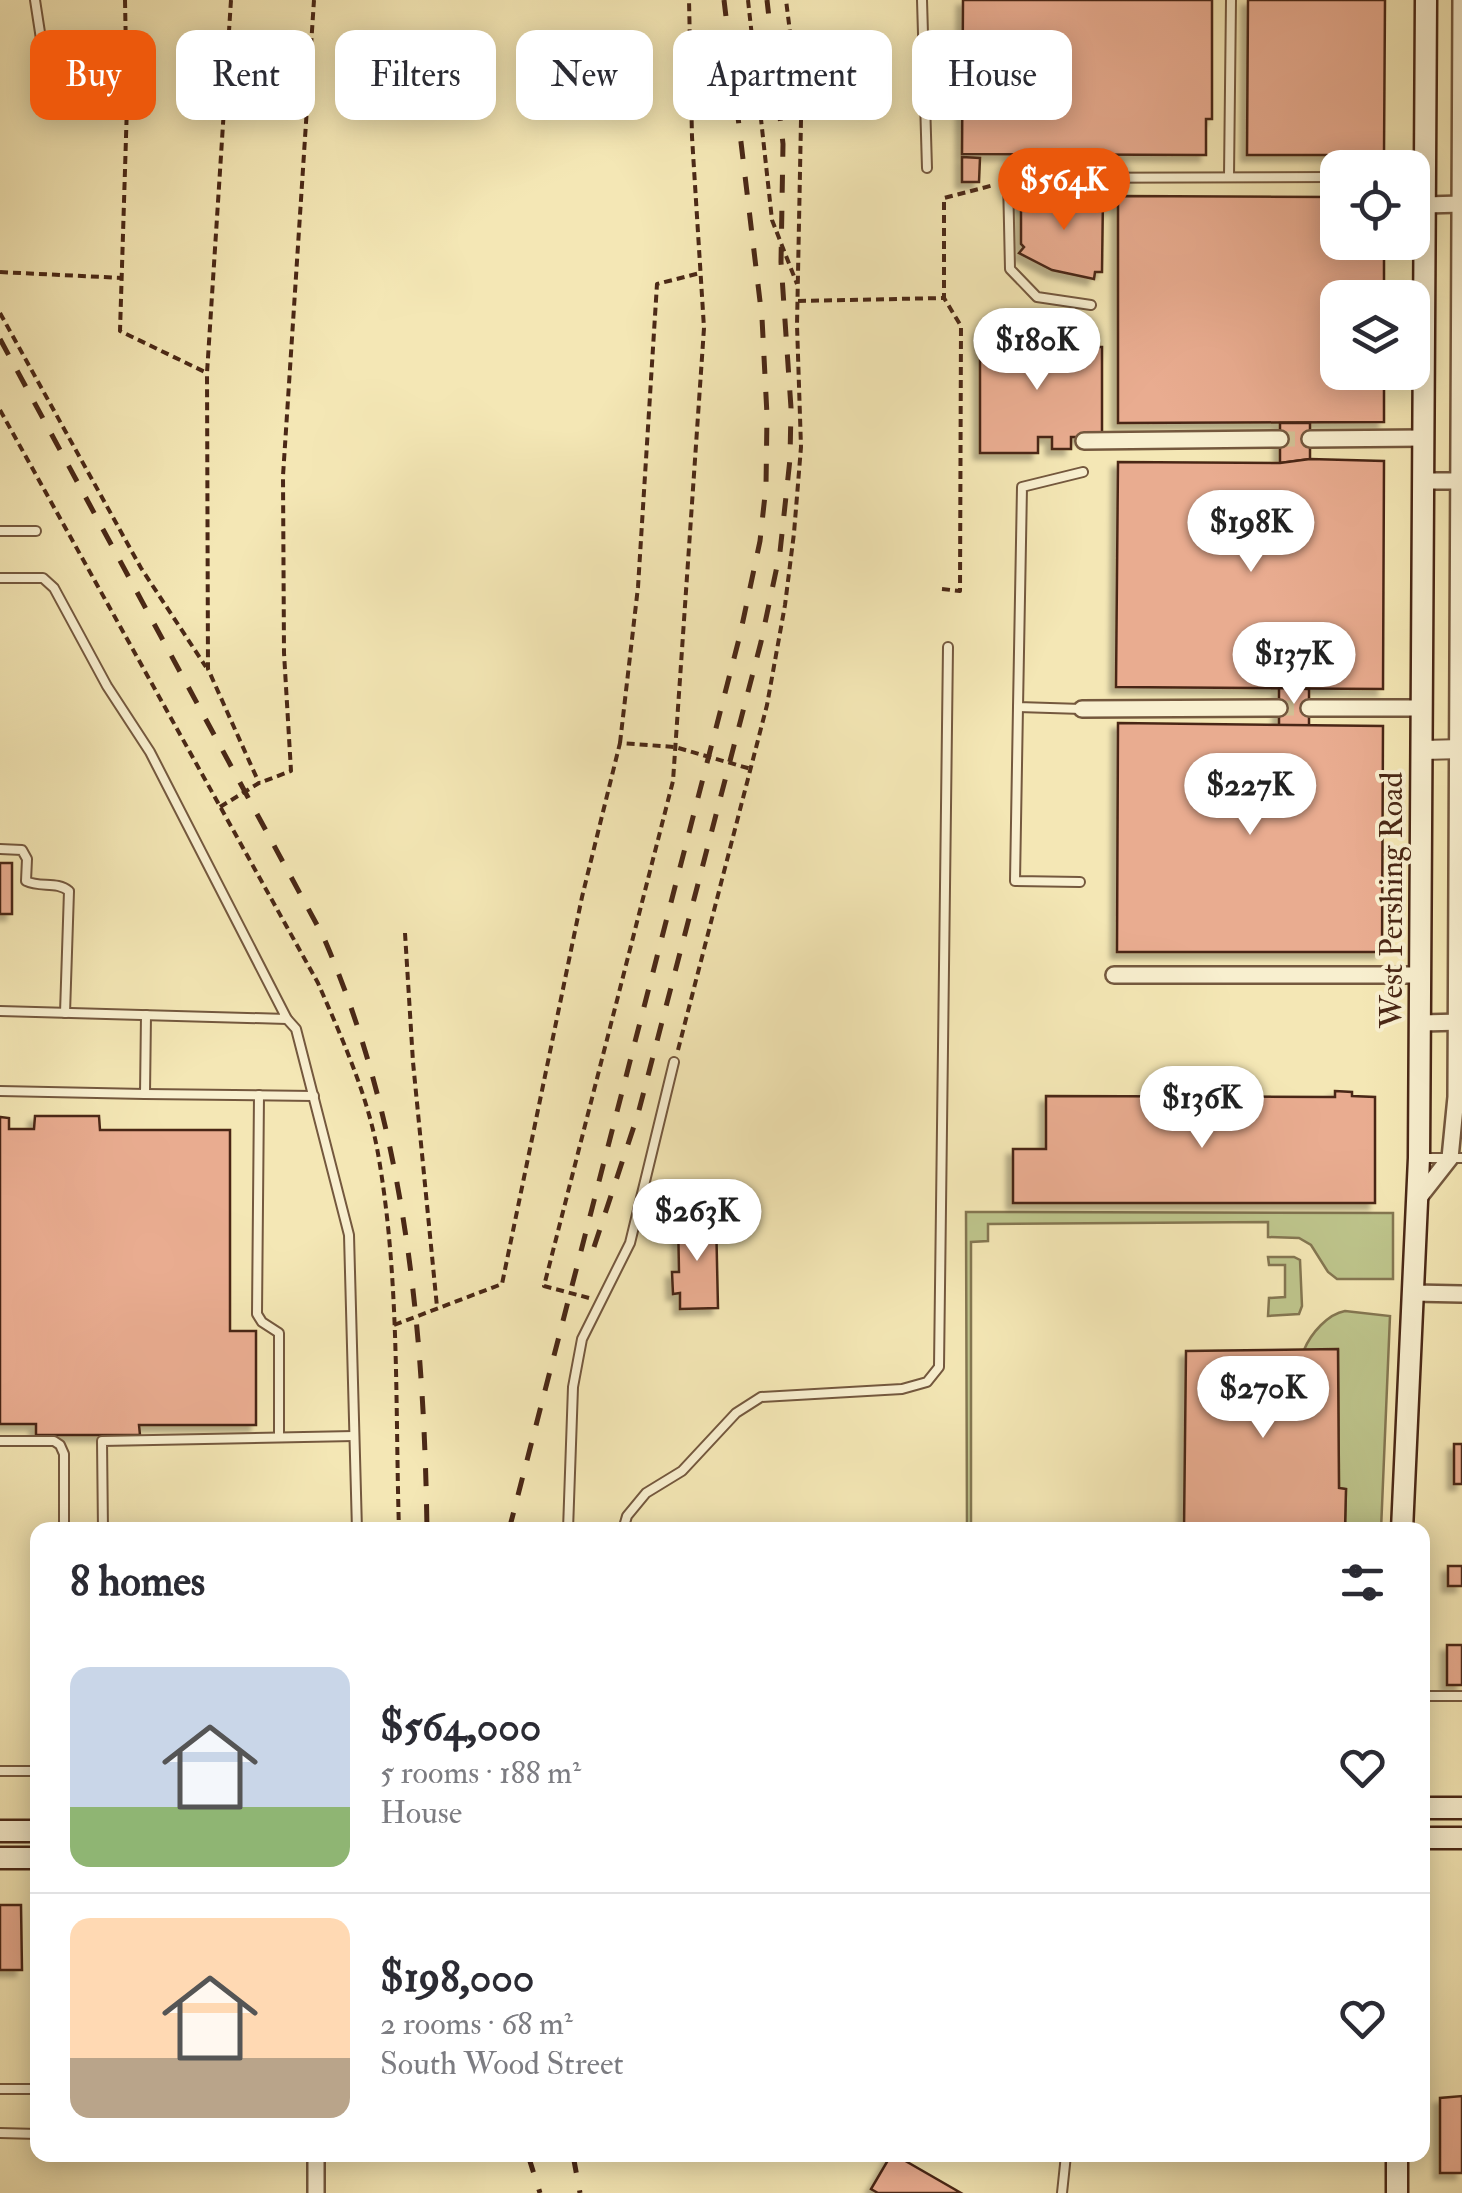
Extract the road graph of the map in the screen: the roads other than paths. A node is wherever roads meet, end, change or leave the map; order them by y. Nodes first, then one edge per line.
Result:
1 (35, 0) edge
2 (922, 0) edge
3 (1231, 0) edge
4 (1426, 0) edge
5 (1461, 0) edge
6 (40, 30) edge
7 (1420, 150) edge
8 (926, 168) dead end
9 (1229, 176) junction
10 (1320, 177) edge
11 (1462, 204) edge
12 (1430, 205) edge
13 (1425, 260) edge
14 (1091, 305) dead end
15 (1424, 438) junction
16 (1280, 439) tunnel mouth
17 (1310, 439) tunnel mouth
18 (1084, 440) dead end
19 (1084, 472) dead end
20 (1424, 481) junction
21 (1461, 481) edge
22 (36, 531) dead end
23 (0, 532) edge
24 (0, 578) edge
25 (948, 647) dead end
26 (1018, 708) junction
27 (1279, 708) tunnel mouth
28 (1309, 708) tunnel mouth
29 (1423, 708) junction
30 (1082, 709) joint
31 (1461, 749) edge
32 (1423, 750) junction
33 (0, 849) edge
34 (1080, 882) dead end
35 (1114, 975) dead end
36 (1422, 975) junction
37 (0, 1011) edge
38 (66, 1013) junction
39 (146, 1015) junction
40 (287, 1019) junction
41 (1460, 1022) edge
42 (1421, 1023) junction
43 (674, 1062) road end
44 (0, 1091) edge
45 (145, 1094) junction
46 (259, 1095) junction
47 (314, 1096) junction
48 (1419, 1158) junction
49 (1456, 1158) edge
50 (1417, 1200) junction
51 (1413, 1293) junction
52 (1462, 1294) edge
53 (280, 1436) junction
54 (354, 1436) junction
55 (0, 1441) edge
56 (64, 1522) edge
57 (103, 1522) edge
58 (357, 1522) edge
59 (568, 1522) edge
60 (625, 1522) edge
61 (1402, 1522) edge
62 (1430, 1696) edge
63 (1462, 1696) edge
64 (0, 1771) edge
65 (30, 1771) edge
66 (1430, 1808) edge
67 (1462, 1808) edge
68 (0, 1831) edge
69 (30, 1831) edge
70 (1430, 1838) edge
71 (1462, 1838) edge
72 (0, 1858) edge
73 (30, 1858) edge
74 (0, 2089) edge
75 (30, 2089) edge
76 (0, 2133) edge
77 (30, 2134) edge
78 (316, 2162) edge
79 (1065, 2162) edge
80 (1397, 2162) edge
81 (316, 2193) edge
82 (1062, 2193) edge
83 (1397, 2193) edge

1 - 6 lane
2 - 8 lane
3 - 9 lane
4 - 7 main road, West Pershing Road
5 - 11 street, West Pershing Road
9 - 10 lane
9 - 14 lane
11 - 12 street
11 - 21 street, West Pershing Road
13 - 15 main road, West Pershing Road
15 - 17 street
15 - 20 main road, West Pershing Road
16 - 18 street
19 - 26 lane
20 - 21 street
20 - 29 main road, West Pershing Road
21 - 31 street, West Pershing Road
22 - 23 lane
24 - 40 lane
25 - 60 lane
26 - 30 lane
26 - 34 lane
27 - 30 street
28 - 29 street
29 - 32 main road, West Pershing Road
31 - 32 street
31 - 41 street, West Pershing Road
32 - 36 main road, West Pershing Road
33 - 38 lane
35 - 36 street
36 - 42 main road, West Pershing Road
37 - 38 lane
38 - 39 lane
39 - 40 lane
39 - 45 lane
40 - 47 lane
41 - 42 street
41 - 49 street, West Pershing Road
42 - 48 main road, West Pershing Road
43 - 59 lane
44 - 45 lane
45 - 46 lane
46 - 47 lane
46 - 53 lane
47 - 54 lane
48 - 49 lane
48 - 50 main road, West Pershing Road
49 - 50 street
50 - 51 main road, West Pershing Road
51 - 52 street
51 - 61 main road, West Pershing Road
53 - 54 lane
53 - 57 lane
54 - 58 lane
55 - 56 lane
62 - 63 lane
64 - 65 lane
66 - 67 main road
68 - 69 main road
70 - 71 main road
72 - 73 main road
74 - 75 lane
76 - 77 lane
78 - 81 street
79 - 82 lane
80 - 83 main road

